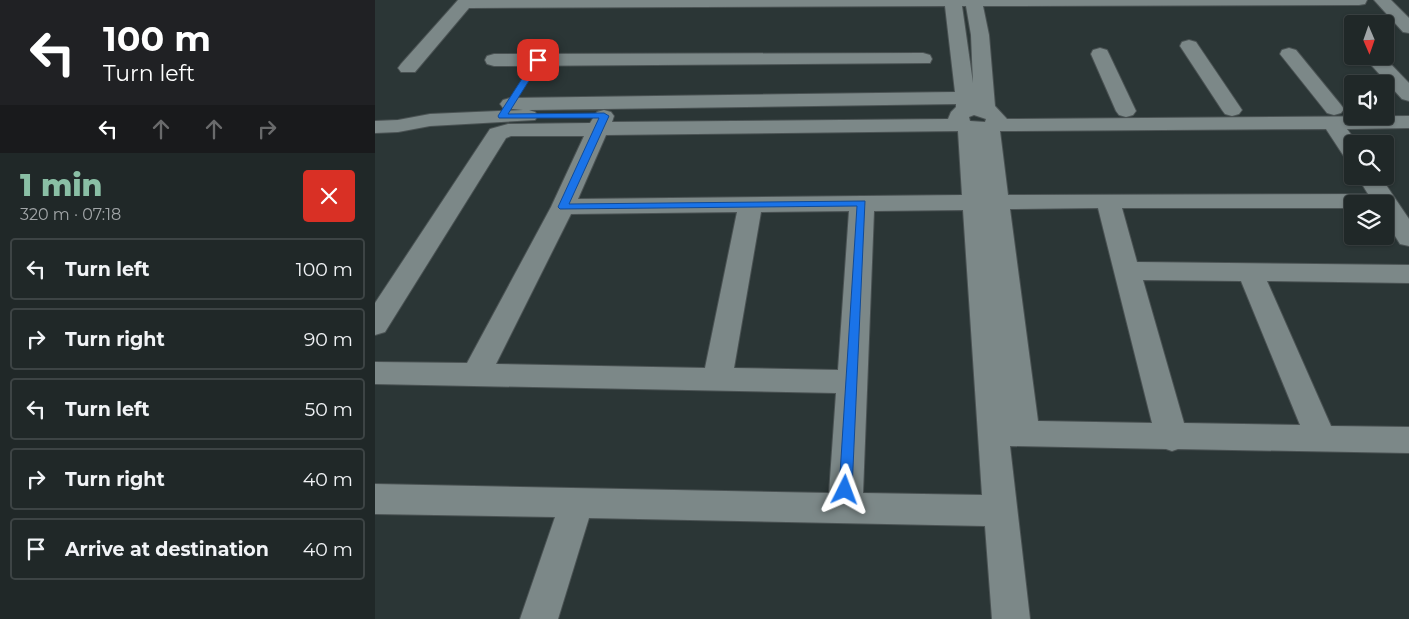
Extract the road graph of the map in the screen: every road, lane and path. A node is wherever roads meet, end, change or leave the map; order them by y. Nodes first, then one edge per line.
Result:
1 (1359, 0) edge
2 (1382, 0) edge
3 (466, 1) edge
4 (929, 1) edge
5 (953, 3) junction
6 (974, 3) junction
7 (1409, 28) edge
8 (1189, 46) dead end
9 (1099, 54) dead end
10 (1289, 54) dead end
11 (923, 59) dead end
12 (494, 60) dead end
13 (538, 60) junction
14 (1381, 65) edge
15 (408, 68) dead end
16 (873, 79) junction
17 (1409, 95) edge
18 (1409, 108) edge
19 (1394, 109) edge
20 (506, 110) junction
21 (1233, 110) junction
22 (1126, 111) junction
23 (1340, 114) edge
24 (976, 116) junction
25 (601, 122) junction
26 (1409, 122) edge
27 (382, 127) edge
28 (1347, 135) edge
29 (375, 145) edge
30 (1108, 201) junction
31 (1344, 201) edge
32 (986, 202) junction
33 (862, 203) junction
34 (750, 205) junction
35 (563, 207) junction
36 (1394, 216) edge
37 (1409, 238) edge
38 (1128, 271) junction
39 (1250, 272) junction
40 (1409, 274) edge
41 (375, 324) edge
42 (375, 373) edge
43 (476, 375) junction
44 (717, 380) junction
45 (851, 382) junction
46 (1009, 433) junction
47 (1172, 438) junction
48 (1321, 438) junction
49 (1409, 440) edge
50 (375, 498) edge
51 (577, 502) junction
52 (845, 508) junction
53 (1001, 511) junction
54 (539, 619) edge
55 (1011, 619) edge

1 - 6 street
2 - 7 street
3 - 4 street
3 - 15 street
4 - 5 street
5 - 6 street
5 - 24 street
6 - 24 street
8 - 21 street
9 - 22 street
10 - 23 street
11 - 16 street
12 - 13 street
13 - 16 street
13 - 20 street
14 - 17 street
16 - 20 street
16 - 24 street
18 - 19 street
20 - 25 street
20 - 27 street
21 - 22 street
21 - 23 street
22 - 24 street
23 - 24 street
23 - 26 street
23 - 28 street
24 - 25 street
24 - 32 street
25 - 35 street
25 - 41 street
27 - 29 street
30 - 31 street
30 - 32 street
30 - 38 street
32 - 33 street
32 - 46 street
33 - 34 street
33 - 45 street
34 - 35 street
34 - 44 street
35 - 43 street
36 - 37 street
38 - 39 street
38 - 47 street
39 - 40 street
39 - 48 street
42 - 43 street
43 - 44 street
44 - 45 street
45 - 52 street
46 - 47 street
46 - 53 street
47 - 48 street
48 - 49 street
50 - 51 street
51 - 52 street
51 - 54 street
52 - 53 street
53 - 55 street

